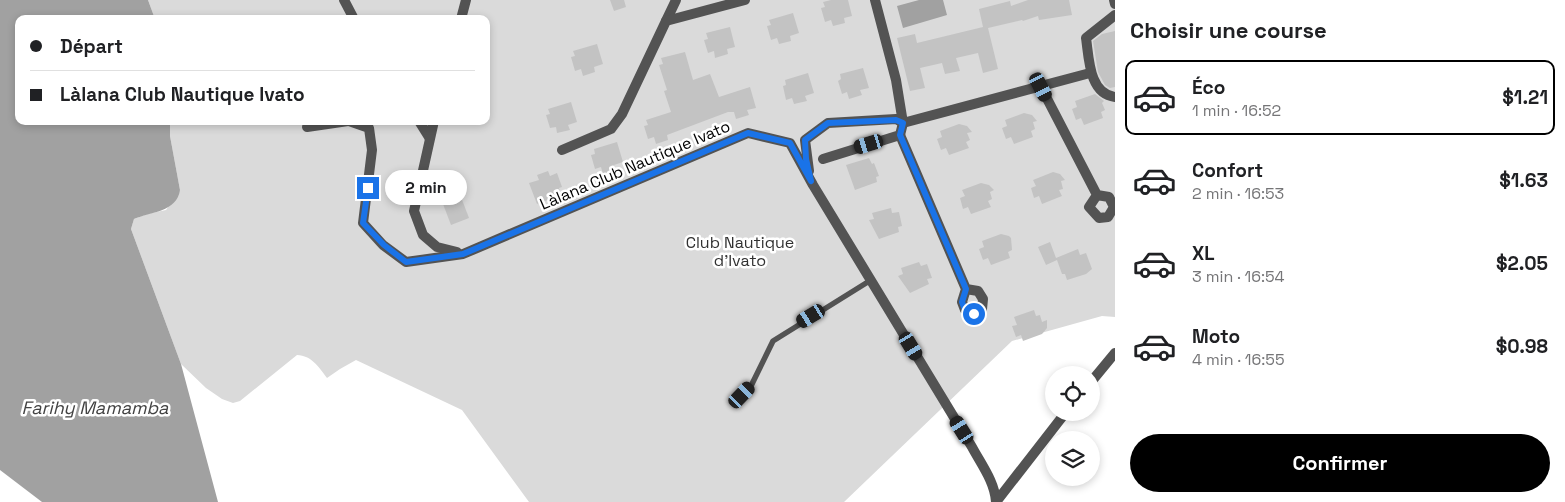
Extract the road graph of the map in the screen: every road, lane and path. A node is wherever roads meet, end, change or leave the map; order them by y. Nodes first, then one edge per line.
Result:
1 (344, 0) edge
2 (466, 0) edge
3 (676, 0) edge
4 (744, 0) edge
5 (875, 0) edge
6 (1114, 0) edge
7 (1115, 4) edge
8 (352, 15) edge
9 (462, 15) edge
10 (1115, 15) edge
11 (666, 21) junction
12 (1090, 73) junction
13 (1041, 87) junction
14 (1115, 96) edge
15 (903, 123) junction
16 (321, 125) edge
17 (360, 125) edge
18 (422, 125) edge
19 (433, 125) edge
20 (307, 127) dead end
21 (900, 135) junction
22 (430, 137) junction
23 (562, 150) dead end
24 (824, 159) dead end
25 (811, 181) junction
26 (1097, 195) dead end
27 (463, 254) junction
28 (871, 280) junction
29 (966, 289) dead end
30 (1115, 353) edge
31 (1100, 371) edge
32 (742, 395) dead end
33 (1059, 421) edge
34 (996, 502) edge

1 - 8 street
2 - 9 street
3 - 11 street
4 - 11 street
5 - 15 street
6 - 7 street
10 - 12 street
11 - 23 street
12 - 13 street
12 - 14 street
13 - 15 street
13 - 26 street
15 - 21 street
15 - 25 street
16 - 20 street, Làlana Club Nautique Ivato
17 - 27 street, Làlana Club Nautique Ivato
18 - 22 street
19 - 22 street
21 - 24 street
21 - 29 street
22 - 27 street
25 - 27 street, Làlana Club Nautique Ivato
25 - 28 street, Làlana Club Nautique Ivato
28 - 32 lane
28 - 34 street, Làlana Club Nautique Ivato
30 - 31 street
33 - 34 street

